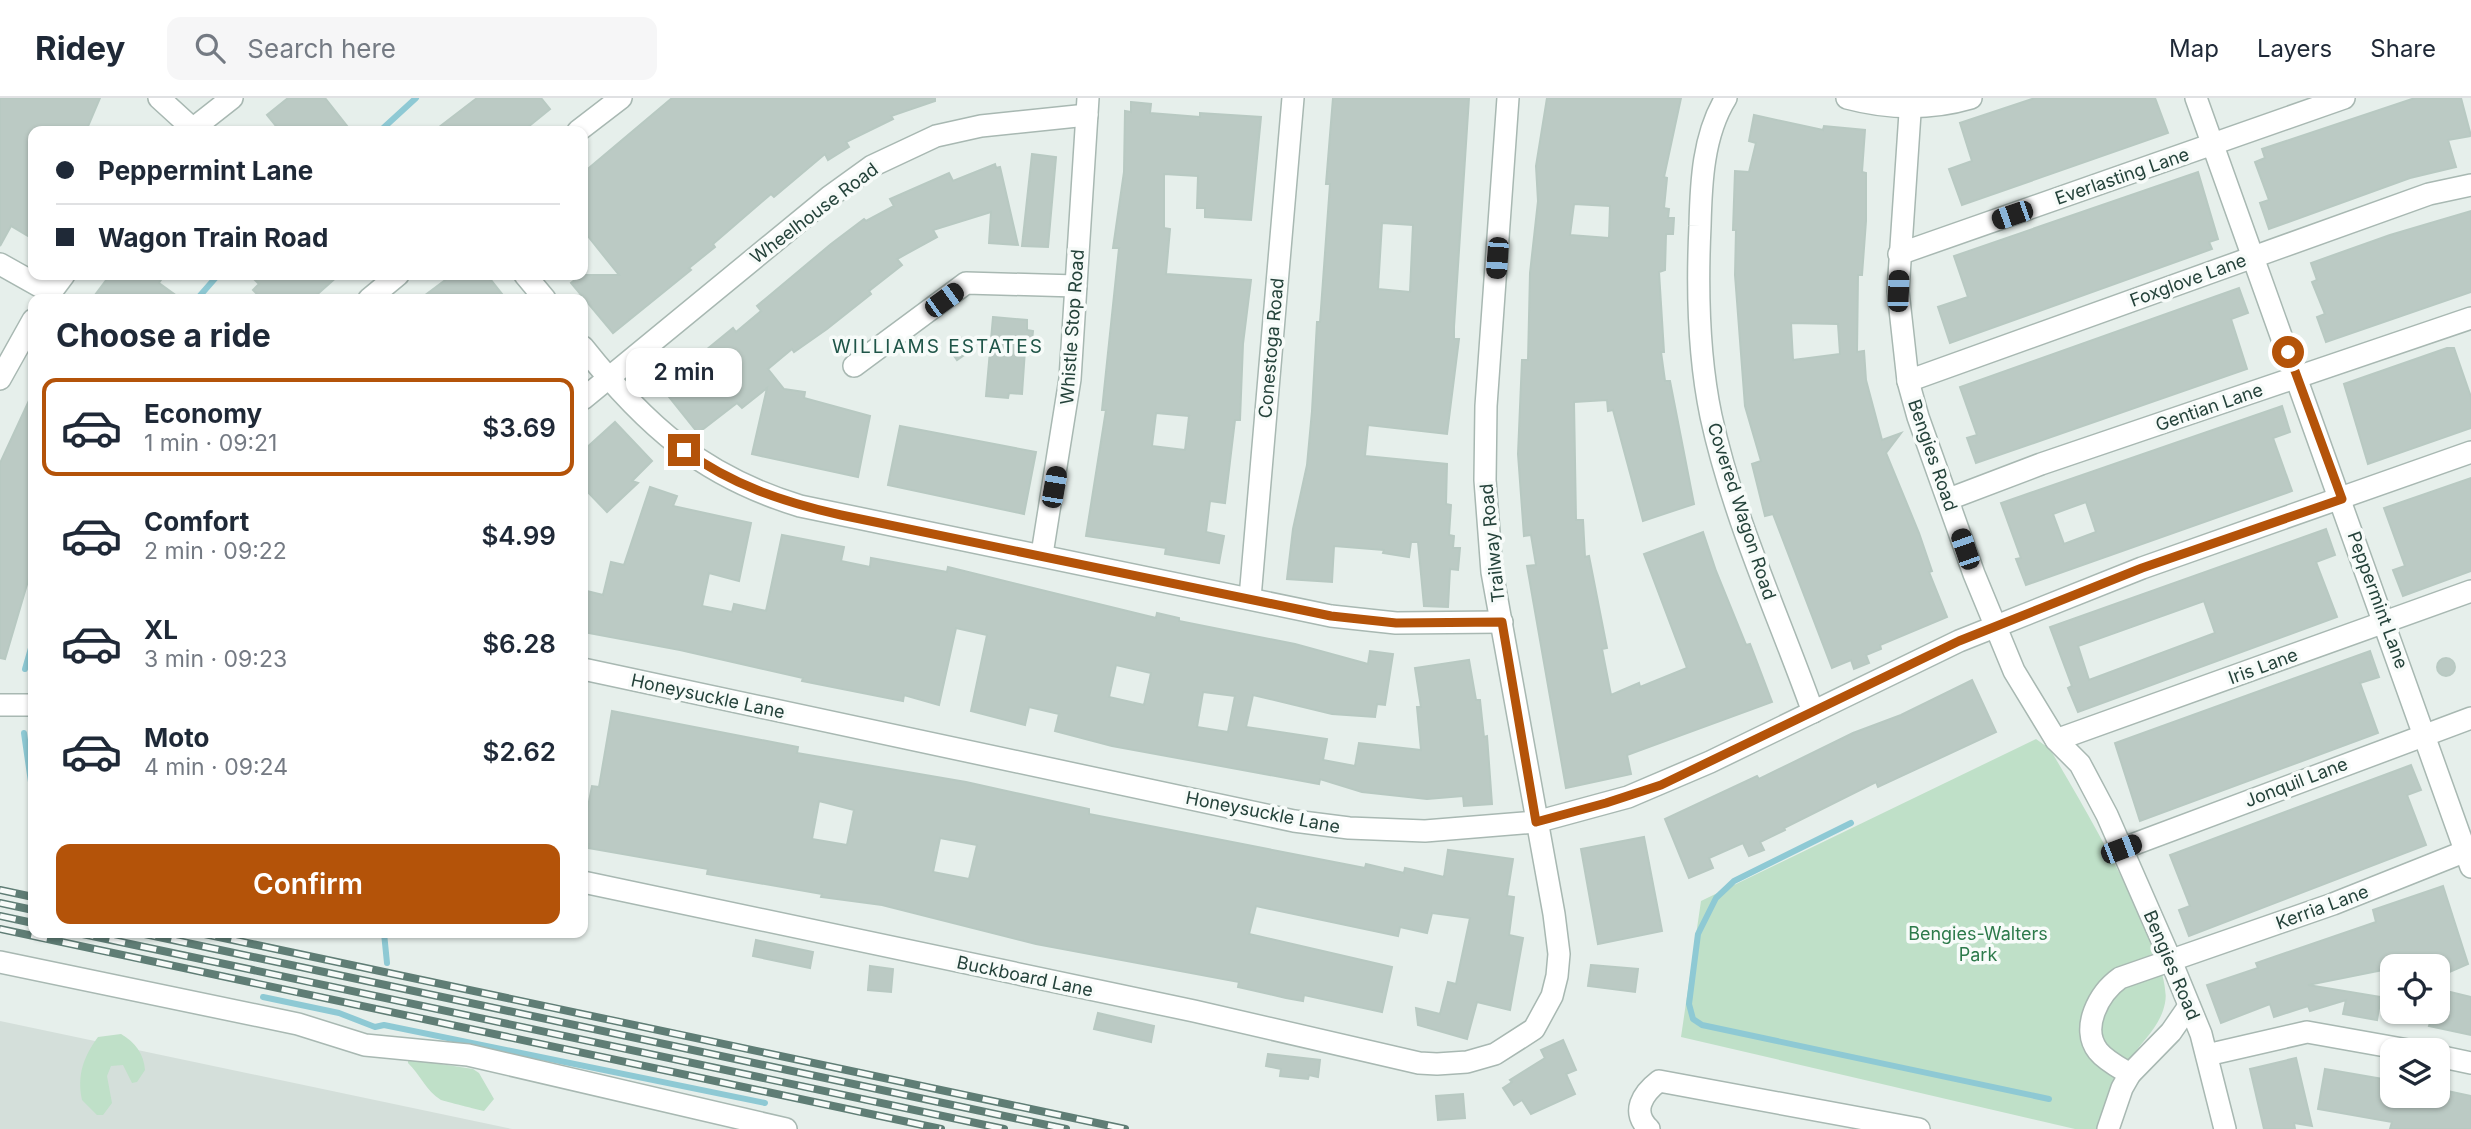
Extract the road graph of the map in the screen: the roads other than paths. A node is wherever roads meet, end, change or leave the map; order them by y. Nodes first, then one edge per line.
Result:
1 (159, 98) edge
2 (232, 98) edge
3 (621, 98) edge
4 (1293, 98) edge
5 (1508, 98) edge
6 (1726, 98) edge
7 (1847, 98) edge
8 (1971, 98) edge
9 (2196, 98) edge
10 (2344, 98) edge
11 (1911, 102) edge
12 (1087, 106) edge
13 (187, 126) edge
14 (196, 126) edge
15 (585, 126) edge
16 (2213, 145) junction
17 (2471, 185) edge
18 (1899, 254) junction
19 (2252, 257) junction
20 (0, 264) edge
21 (60, 280) edge
22 (392, 280) edge
23 (529, 280) edge
24 (1076, 286) junction
25 (46, 294) edge
26 (49, 294) edge
27 (375, 294) edge
28 (541, 294) edge
29 (2471, 318) edge
30 (28, 329) edge
31 (588, 353) edge
32 (854, 366) dead end
33 (2297, 376) junction
34 (607, 378) junction
35 (0, 379) edge
36 (1908, 381) junction
37 (588, 395) edge
38 (2471, 452) edge
39 (1949, 499) junction
40 (2342, 499) junction
41 (1042, 554) junction
42 (2471, 591) edge
43 (1250, 598) junction
44 (1502, 622) junction
45 (2386, 622) junction
46 (1995, 626) junction
47 (588, 670) edge
48 (0, 705) edge
49 (28, 705) edge
50 (1813, 712) junction
51 (2471, 718) edge
52 (2425, 733) junction
53 (2056, 740) junction
54 (1536, 822) junction
55 (2121, 849) junction
56 (2469, 856) edge
57 (588, 883) edge
58 (2171, 961) junction
59 (0, 962) edge
60 (2189, 1006) junction
61 (2380, 1045) edge
62 (2207, 1055) junction
63 (2450, 1059) edge
64 (1467, 1062) joint
65 (2471, 1063) edge
66 (2130, 1074) junction
67 (1906, 1128) edge
68 (786, 1129) edge
69 (1648, 1129) edge
70 (2108, 1129) edge
71 (2225, 1129) edge

1 - 13 street
2 - 14 street
3 - 15 street
4 - 43 street, Conestoga Road
5 - 44 street, Trailway Road
6 - 50 street, Covered Wagon Road
7 - 11 street
8 - 11 street
9 - 16 street, Peppermint Lane
10 - 16 street, Everlasting Lane
11 - 18 street, Bengies Road
12 - 24 street, Whistle Stop Road
12 - 34 street, Wheelhouse Road
16 - 18 street, Everlasting Lane
16 - 19 street, Peppermint Lane
17 - 19 street, Foxglove Lane
18 - 36 street, Bengies Road
19 - 33 street, Peppermint Lane
19 - 36 street, Foxglove Lane
20 - 25 street
21 - 26 street
22 - 27 street
23 - 28 street
24 - 32 street
24 - 41 street, Whistle Stop Road
29 - 33 street, Gentian Lane
30 - 35 street
31 - 34 street
33 - 39 street, Gentian Lane
33 - 40 street, Peppermint Lane
34 - 37 street, Wheelhouse Road
34 - 41 street
36 - 39 street, Bengies Road
38 - 40 street, Honeysuckle Lane
39 - 46 street, Bengies Road
40 - 45 street, Peppermint Lane
40 - 46 street, Honeysuckle Lane
41 - 43 street
42 - 45 street, Iris Lane
43 - 44 street
44 - 54 street, Trailway Road
45 - 52 street, Peppermint Lane
45 - 53 street, Iris Lane
46 - 50 street, Honeysuckle Lane
46 - 53 street, Bengies Road
47 - 54 street, Honeysuckle Lane
48 - 49 street
50 - 54 street, Honeysuckle Lane
51 - 52 street, Jonquil Lane
52 - 55 street, Jonquil Lane
52 - 56 street, Peppermint Lane
53 - 55 street, Bengies Road
54 - 64 street, Trailway Road
55 - 58 street, Bengies Road
56 - 58 street, Kerria Lane
57 - 64 street, Buckboard Lane
58 - 60 street, Bengies Road
58 - 66 street, Kerria Lane
59 - 68 street
60 - 62 street, Bengies Road
60 - 66 street
61 - 62 street
62 - 71 street, Bengies Road
63 - 65 street
66 - 70 street
67 - 69 street

